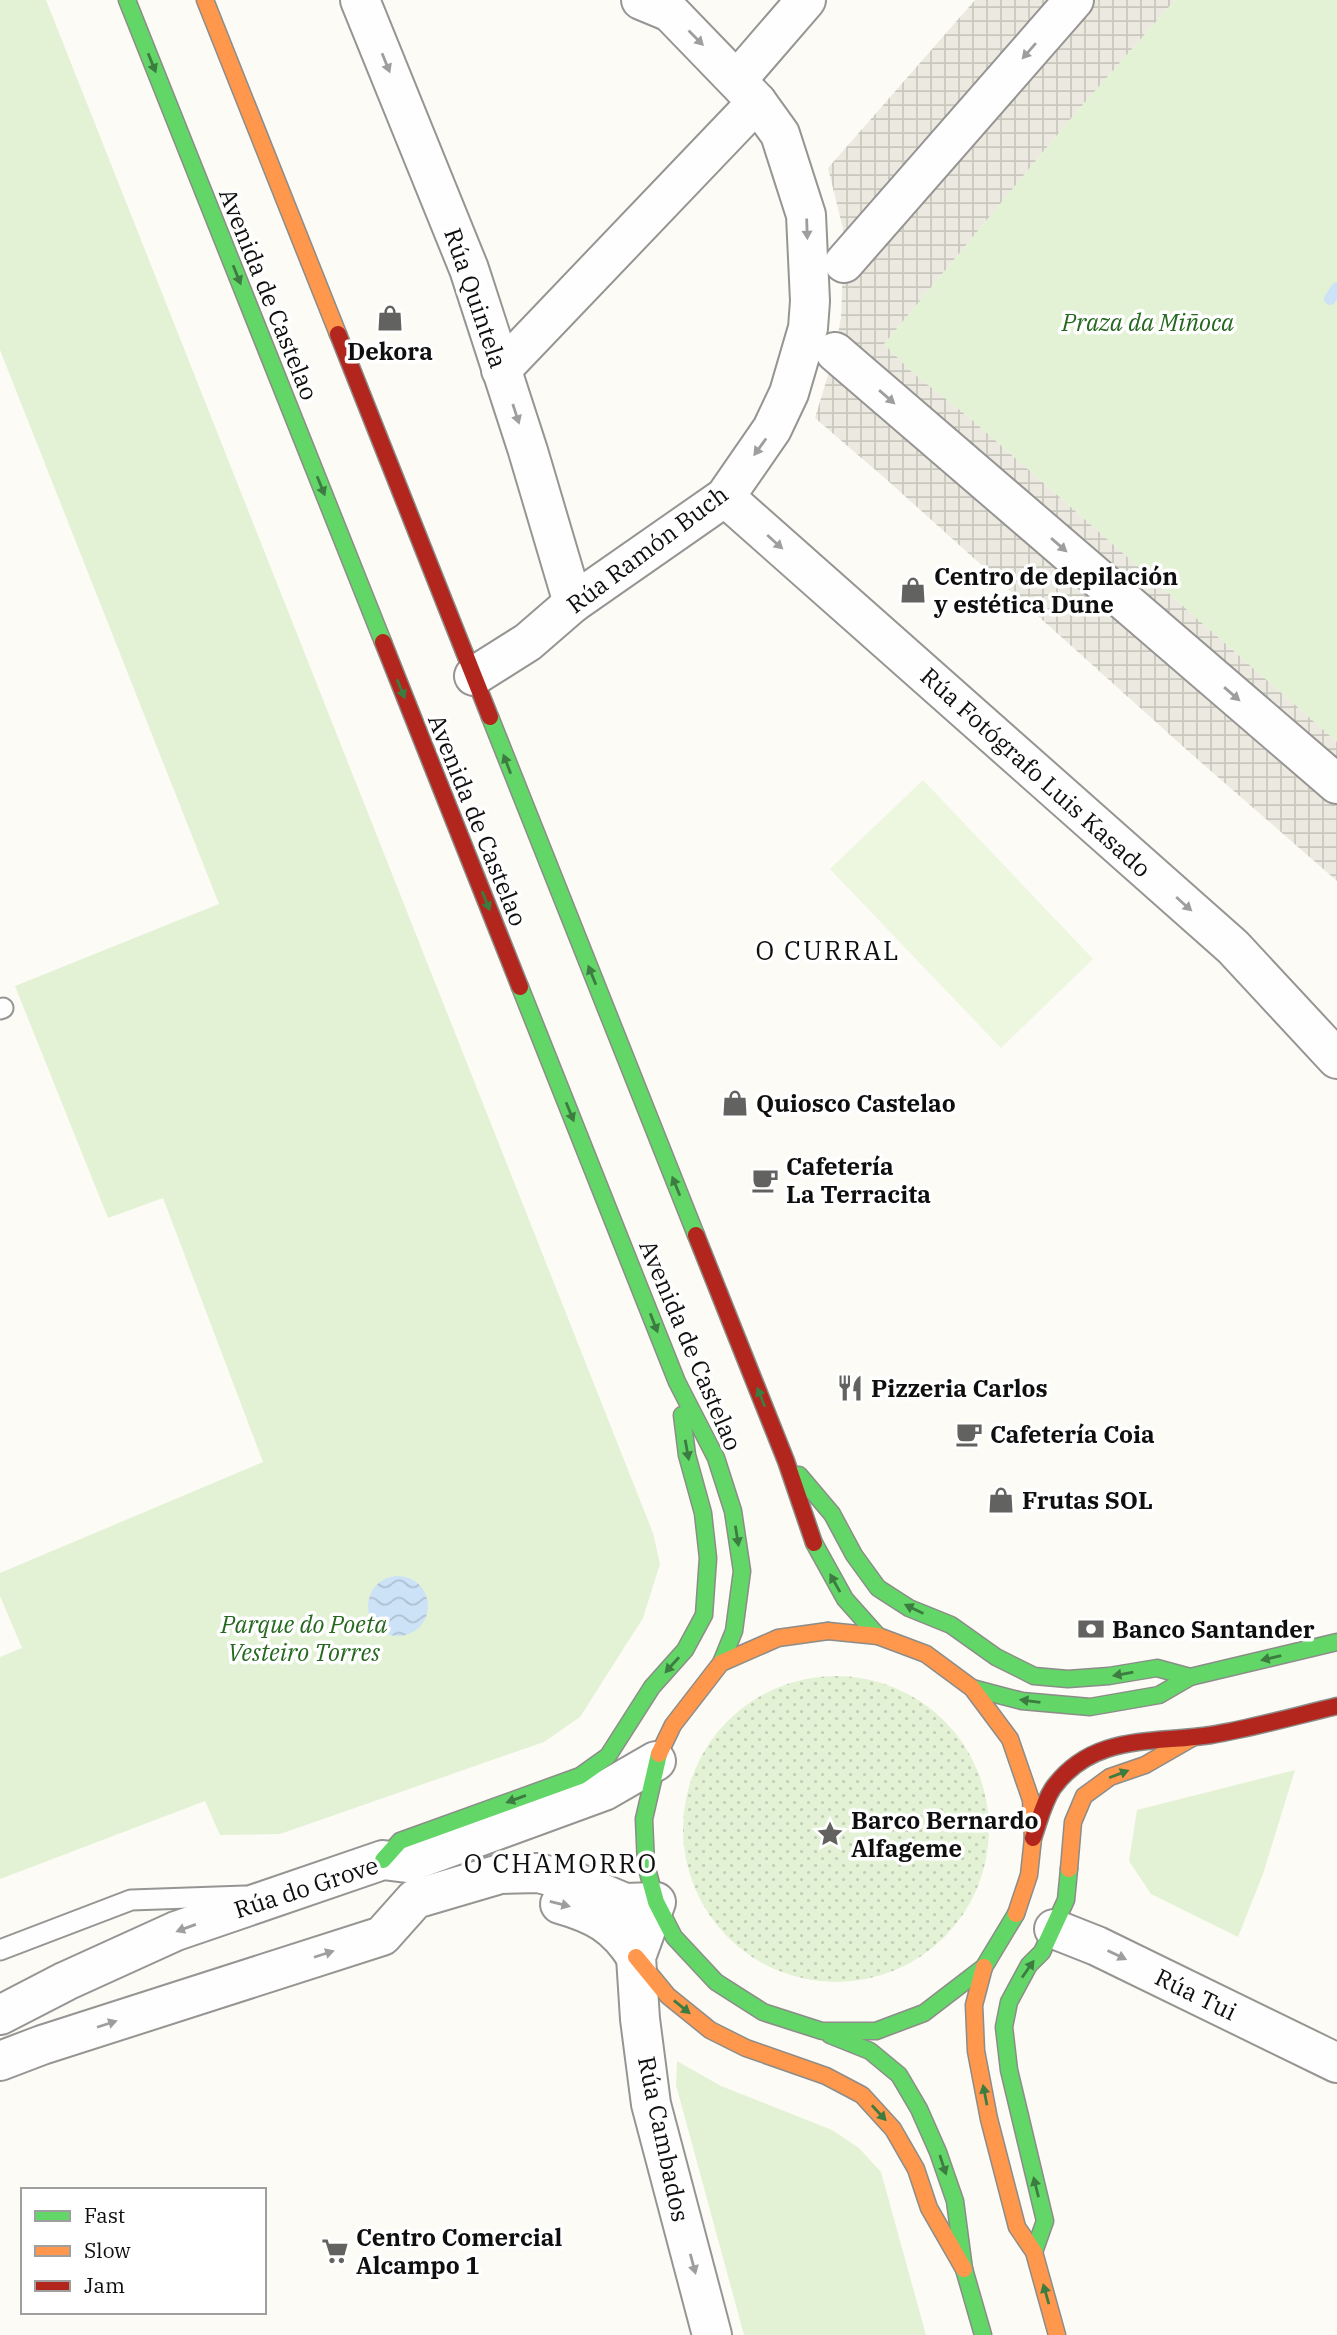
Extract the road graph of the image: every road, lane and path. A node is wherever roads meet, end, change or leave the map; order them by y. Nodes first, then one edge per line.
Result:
1 (127, 0) edge
2 (205, 0) edge
3 (360, 0) edge
4 (641, 0) edge
5 (806, 0) edge
6 (1074, 0) edge
7 (747, 91) junction
8 (844, 263) dead end
9 (835, 352) dead end
10 (501, 370) junction
11 (724, 497) junction
12 (573, 603) junction
13 (474, 676) junction
14 (1337, 784) edge
15 (1337, 1059) edge
16 (677, 1382) junction
17 (786, 1461) junction
18 (878, 1636) junction
19 (1337, 1642) edge
20 (721, 1663) junction
21 (1190, 1677) junction
22 (972, 1688) junction
23 (1337, 1706) edge
24 (1192, 1738) junction
25 (656, 1761) junction
26 (1033, 1838) junction
27 (383, 1860) junction
28 (274, 1896) junction
29 (656, 1902) junction
30 (399, 1919) junction
31 (1054, 1929) junction
32 (0, 1950) edge
33 (636, 1956) junction
34 (984, 1967) junction
35 (0, 2015) edge
36 (822, 2031) junction
37 (0, 2062) edge
38 (1337, 2063) edge
39 (1034, 2252) junction
40 (964, 2269) junction
41 (712, 2335) edge
42 (983, 2335) edge
43 (1057, 2335) edge

1 -> 16 main road, Avenida de Castelao
2 - 13 main road, Avenida de Castelao
3 -> 10 street, Rúa Quintela
4 -> 7 street, Rúa Ramón Buch
5 - 7 street
6 -> 8 street
7 - 10 street
7 -> 11 street, Rúa Ramón Buch
9 -> 14 street
10 -> 12 street, Rúa Quintela
11 - 12 street, Rúa Ramón Buch
11 -> 15 street, Rúa Fotógrafo Luis Kasado
12 - 13 street, Rúa Ramón Buch
17 -> 13 main road, Avenida de Castelao
16 -> 20 main road, Avenida de Castelao
16 -> 27 main road
18 -> 17 main road, Avenida de Castelao
21 -> 17 main road
18 - 20 main road
18 - 22 main road
19 -> 21 main road
20 - 25 main road
21 -> 22 main road
22 - 26 main road
23 - 24 main road
24 - 26 main road
31 -> 24 main road
25 - 27 street, Rúa do Grove
25 - 29 main road
26 - 34 main road
27 - 28 street, Rúa do Grove
28 - 32 lane
28 -> 35 street, Rúa do Grove
29 - 30 street
29 - 33 street, Rúa Cambados
29 - 36 main road
30 -> 33 street
37 -> 30 street
31 -> 38 street, Rúa Tui
39 -> 31 main road
33 -> 40 main road
33 -> 41 street, Rúa Cambados
34 - 36 main road
39 -> 34 main road
36 -> 40 main road
43 -> 39 main road
40 - 42 main road

